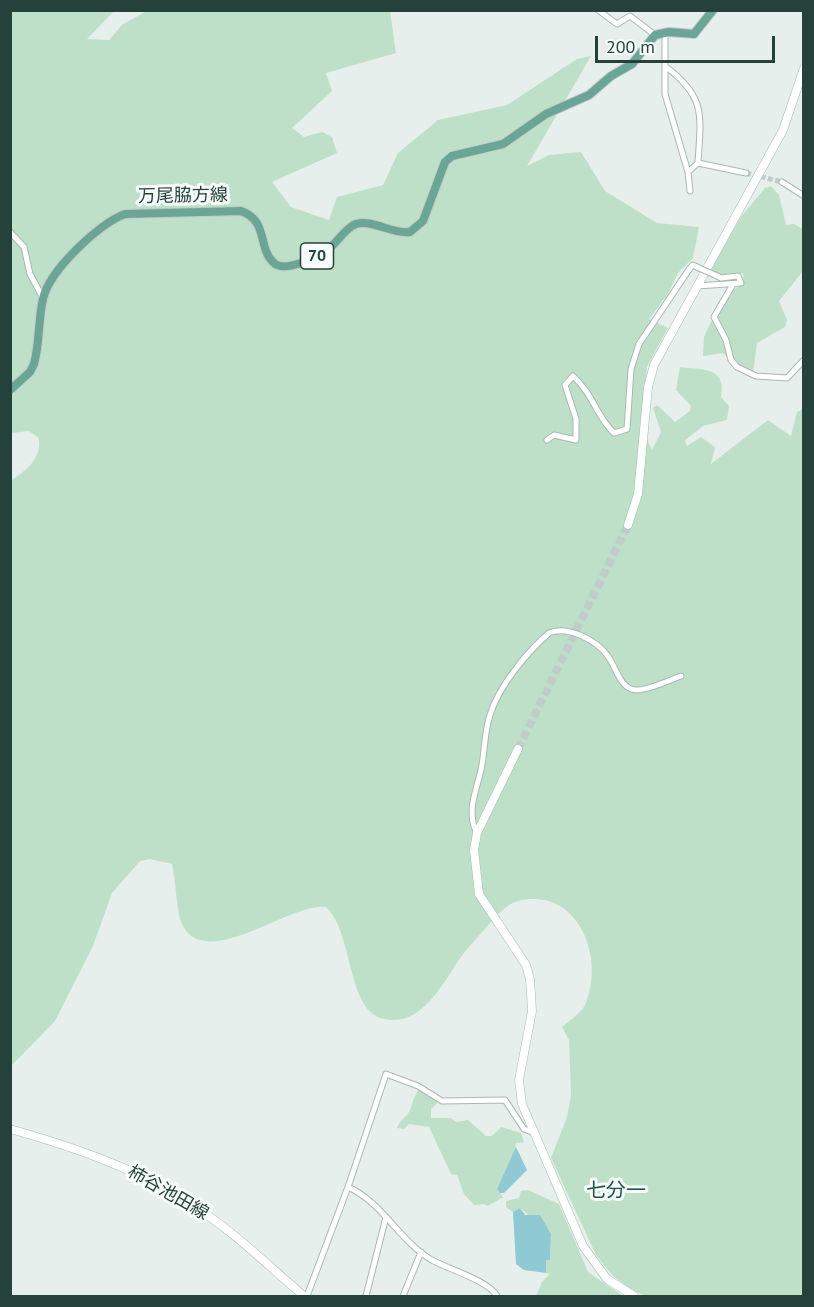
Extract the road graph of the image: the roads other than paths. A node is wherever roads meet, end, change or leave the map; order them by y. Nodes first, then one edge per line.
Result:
1 (598, 10) edge
2 (712, 10) edge
3 (665, 34) junction
4 (655, 35) junction
5 (664, 66) junction
6 (804, 68) edge
7 (699, 163) junction
8 (688, 172) junction
9 (746, 173) tunnel mouth
10 (782, 182) tunnel mouth
11 (690, 191) dead end
12 (804, 196) edge
13 (10, 232) edge
14 (697, 286) junction
15 (732, 286) junction
16 (43, 298) junction
17 (804, 360) edge
18 (10, 390) edge
19 (547, 440) dead end
20 (628, 525) tunnel mouth
21 (681, 676) dead end
22 (518, 748) tunnel mouth
23 (477, 833) junction
24 (10, 1129) edge
25 (532, 1132) junction
26 (348, 1187) junction
27 (386, 1217) junction
28 (421, 1252) junction
29 (305, 1296) edge
30 (366, 1296) edge
31 (403, 1296) edge
32 (497, 1296) edge
33 (634, 1296) edge

1 - 4 street
2 - 3 main road
3 - 4 main road
3 - 5 street
4 - 16 main road, 万尾脇方線 / 70
5 - 7 street
5 - 8 street
6 - 14 street
7 - 8 street
7 - 9 street
8 - 11 street
10 - 12 street
13 - 16 street
14 - 15 street
14 - 20 street
15 - 17 street
15 - 19 street, bridge
16 - 18 main road, 万尾脇方線 / 70
21 - 23 street
22 - 23 street
23 - 25 street
24 - 29 street, 柿谷池田線
25 - 26 street
25 - 33 street
26 - 27 street
26 - 29 street
27 - 28 street
27 - 30 street
28 - 31 street
28 - 32 street

